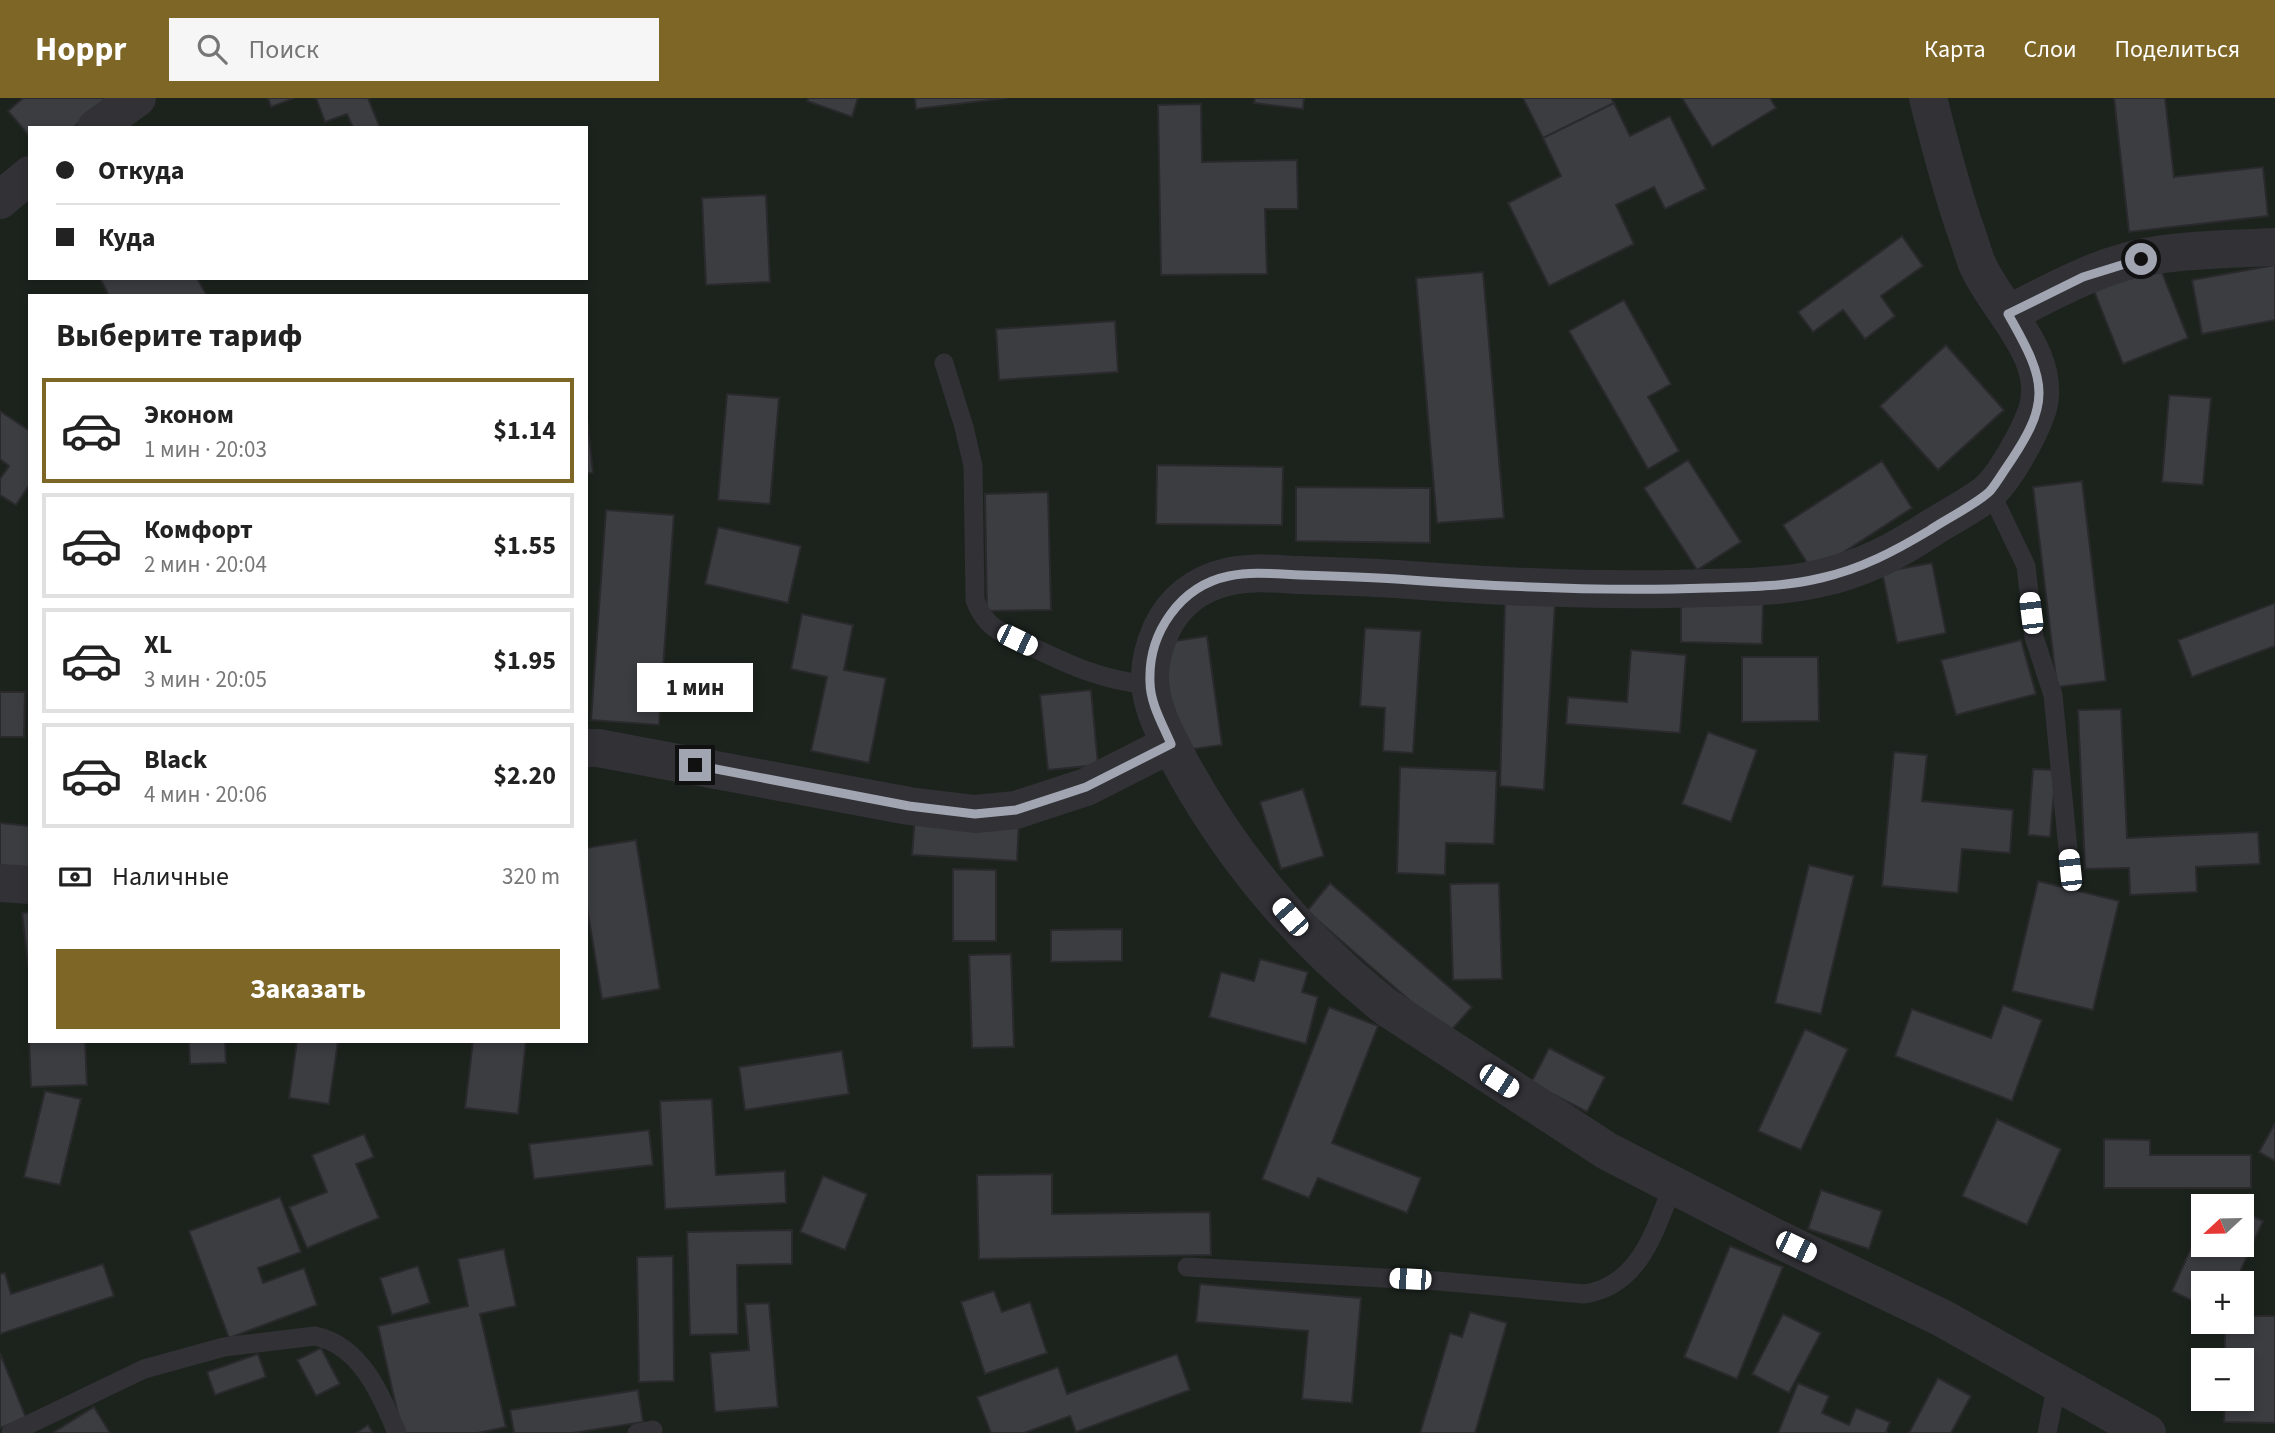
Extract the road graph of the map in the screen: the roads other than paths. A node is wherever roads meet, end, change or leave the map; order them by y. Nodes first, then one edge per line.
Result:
1 (138, 98) edge
2 (1928, 98) edge
3 (99, 126) edge
4 (28, 177) edge
5 (0, 200) edge
6 (2275, 247) edge
7 (2008, 314) junction
8 (944, 363) dead end
9 (1990, 491) junction
10 (1149, 685) junction
11 (1171, 744) junction
12 (588, 748) edge
13 (2070, 870) dead end
14 (0, 883) edge
15 (28, 885) edge
16 (1673, 1185) junction
17 (1187, 1266) dead end
18 (2057, 1383) junction
19 (11, 1433) edge
20 (397, 1433) edge
21 (2047, 1433) edge
22 (2147, 1433) edge

1 - 3 street
2 - 7 street
4 - 5 street
6 - 7 street
7 - 9 street
8 - 10 lane
9 - 10 street
9 - 13 lane
10 - 11 street
11 - 12 street
11 - 16 street
14 - 15 street
16 - 17 lane
16 - 18 street
18 - 21 lane
18 - 22 street
19 - 20 lane

